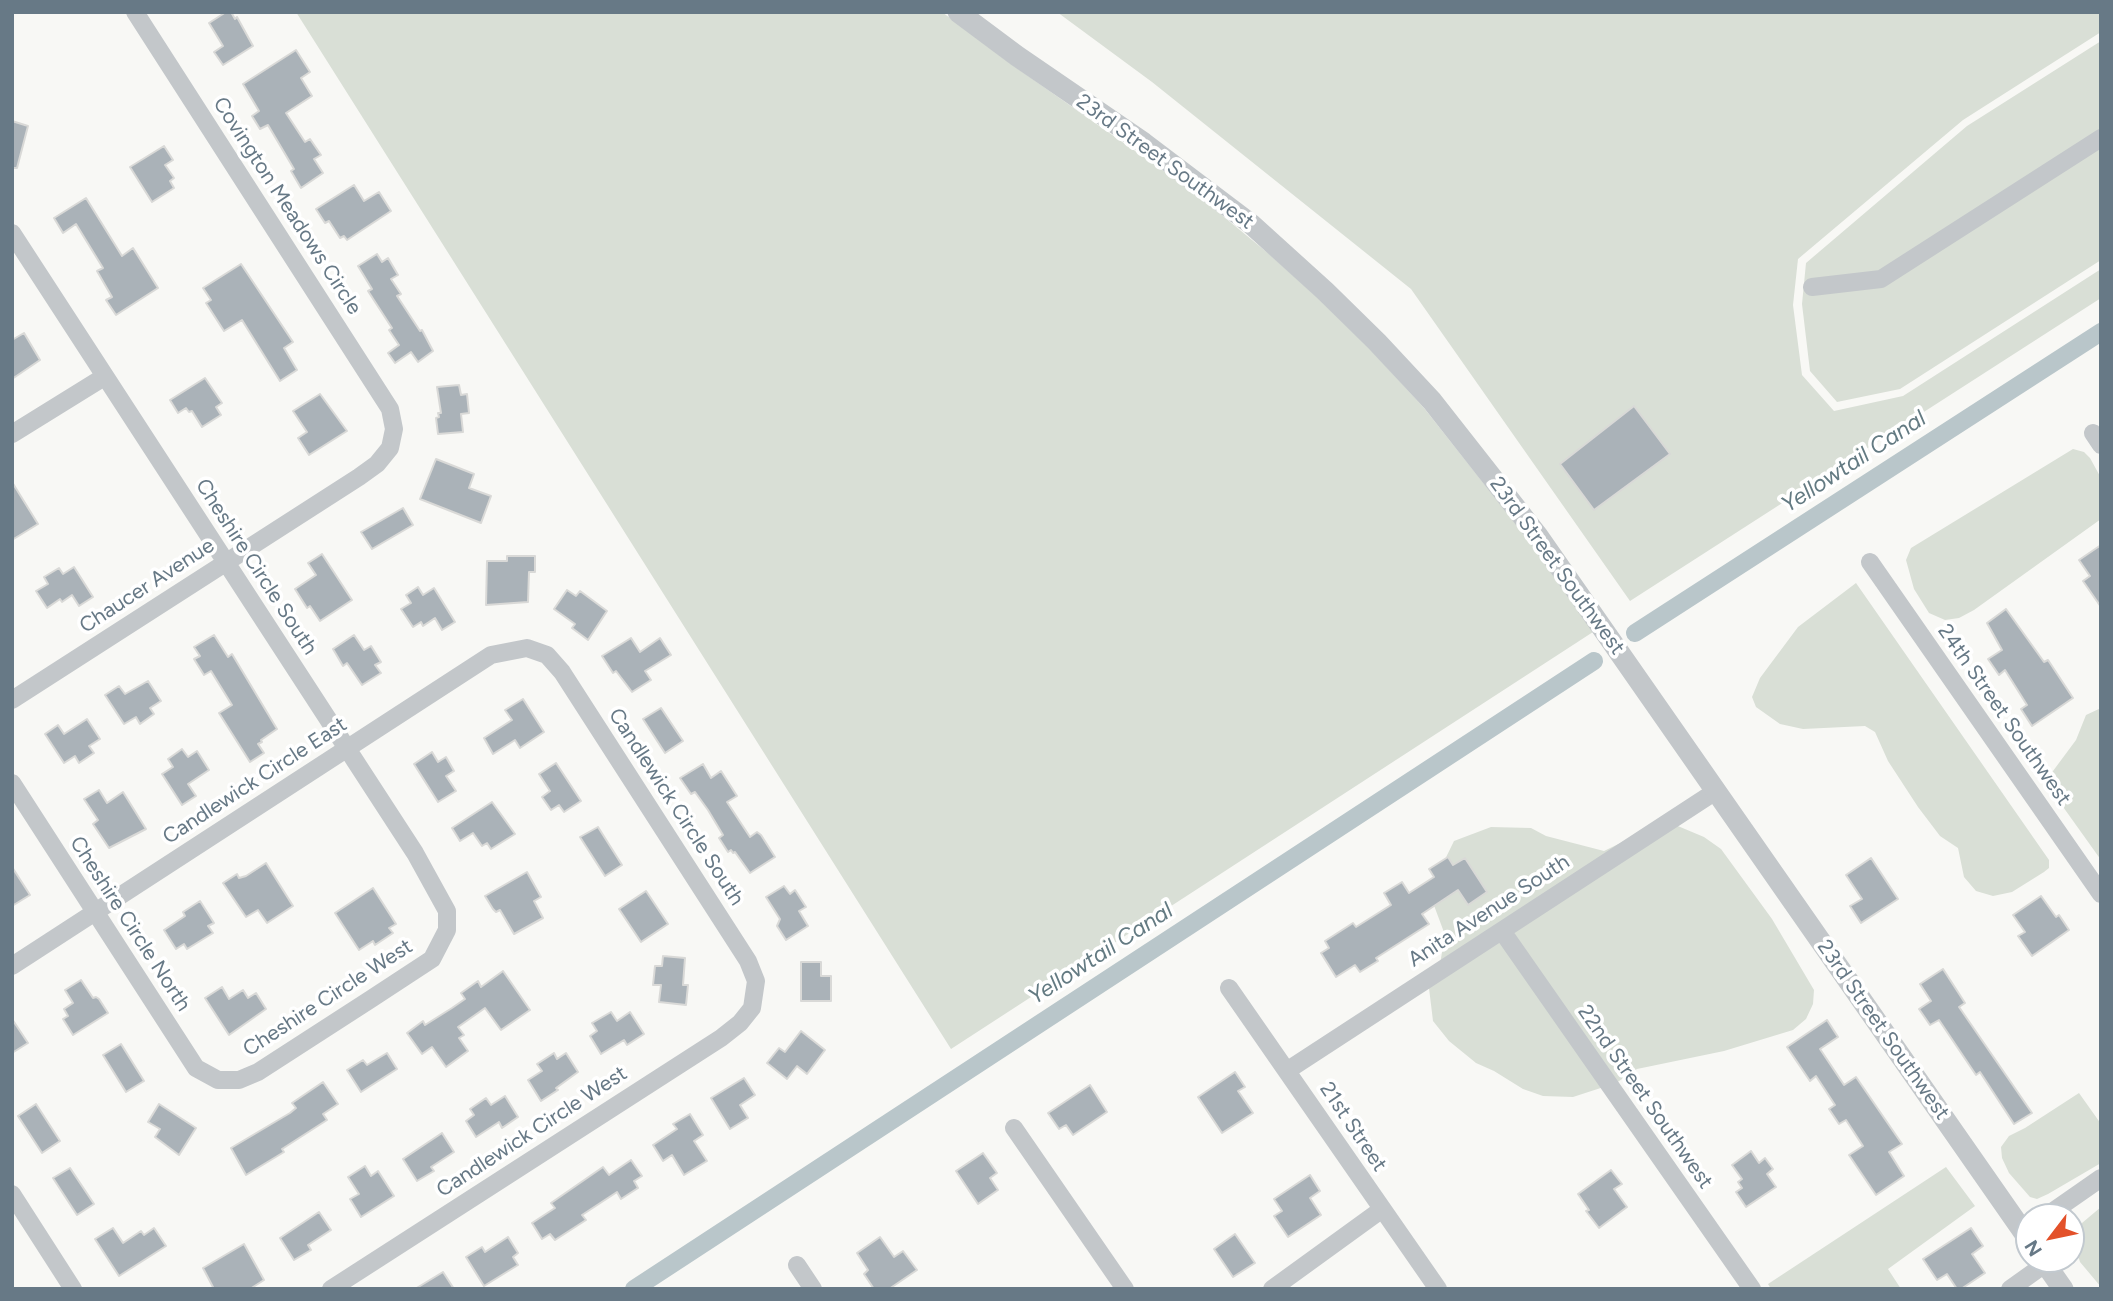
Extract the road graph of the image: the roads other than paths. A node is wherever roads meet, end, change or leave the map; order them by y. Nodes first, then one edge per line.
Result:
1 (135, 12) edge
2 (958, 12) edge
3 (2101, 138) edge
4 (12, 233) edge
5 (1812, 287) dead end
6 (104, 377) junction
7 (394, 427) joint
8 (12, 434) edge
9 (226, 562) junction
10 (1870, 562) dead end
11 (527, 648) joint
12 (12, 700) edge
13 (346, 749) junction
14 (12, 783) edge
15 (1716, 791) junction
16 (2101, 894) edge
17 (96, 912) junction
18 (447, 930) joint
19 (1502, 931) junction
20 (12, 966) edge
21 (1228, 988) dead end
22 (752, 1008) joint
23 (1288, 1070) junction
24 (218, 1080) joint
25 (1014, 1128) dead end
26 (2101, 1178) edge
27 (12, 1194) edge
28 (2065, 1203) edge
29 (1381, 1210) junction
30 (2015, 1216) edge
31 (797, 1265) dead end
32 (2030, 1273) edge
33 (2052, 1273) edge
34 (73, 1289) edge
35 (331, 1289) edge
36 (813, 1289) edge
37 (1125, 1289) edge
38 (1272, 1289) edge
39 (1438, 1289) edge
40 (1752, 1289) edge
41 (2010, 1289) edge
42 (2063, 1289) edge

1 - 7 street, Covington Meadows Circle
2 - 15 street, 23rd Street Southwest
3 - 5 street
4 - 6 street, Cheshire Circle South
6 - 8 street
6 - 9 street, Cheshire Circle South
7 - 9 street, Chaucer Avenue
9 - 12 street, Chaucer Avenue
9 - 13 street, Cheshire Circle South
10 - 16 street, 24th Street Southwest
11 - 13 street, Candlewick Circle East
11 - 22 street, Candlewick Circle South
13 - 17 street, Candlewick Circle East
13 - 18 street, Cheshire Circle South
14 - 17 street, Cheshire Circle North
15 - 19 street, Anita Avenue South
15 - 30 street, 23rd Street Southwest
17 - 20 street, Candlewick Circle East
17 - 24 street, Cheshire Circle North
18 - 24 street, Cheshire Circle West
19 - 23 street, Anita Avenue South
19 - 40 street, 22nd Street Southwest
21 - 23 street, 21st Street
22 - 35 street, Candlewick Circle West
23 - 29 street, 21st Street
25 - 37 street
26 - 28 street
27 - 34 street
29 - 38 street
29 - 39 street, 21st Street
31 - 36 street
32 - 41 street
33 - 42 street

